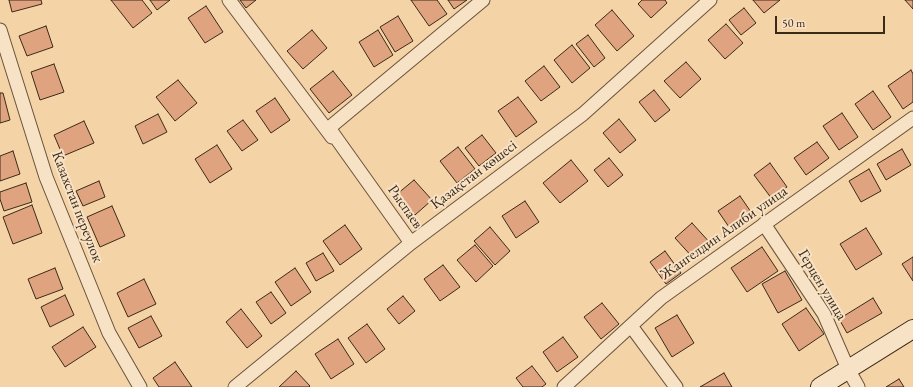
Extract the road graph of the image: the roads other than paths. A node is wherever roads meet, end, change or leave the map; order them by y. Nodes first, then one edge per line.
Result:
1 (229, 0) edge
2 (483, 0) edge
3 (710, 0) edge
4 (0, 30) edge
5 (913, 118) edge
6 (764, 224) junction
7 (411, 243) junction
8 (631, 326) junction
9 (913, 329) edge
10 (848, 369) junction
11 (140, 387) edge
12 (235, 387) edge
13 (564, 387) edge
14 (676, 387) edge
15 (820, 387) edge
16 (858, 387) edge

1 - 7 street, Рыспаев
2 - 7 street, Рыспаев
3 - 7 street, Қазақстан көшесі
4 - 11 street, Казахстан переулок
5 - 6 street, Жангелдин Алиби улица
6 - 8 street, Жангелдин Алиби улица
6 - 10 street, Герцен улица
7 - 12 street, Қазақстан көшесі
8 - 13 street, Жангелдин Алиби улица
8 - 14 street
9 - 10 street
10 - 15 street
10 - 16 street, Герцен улица

